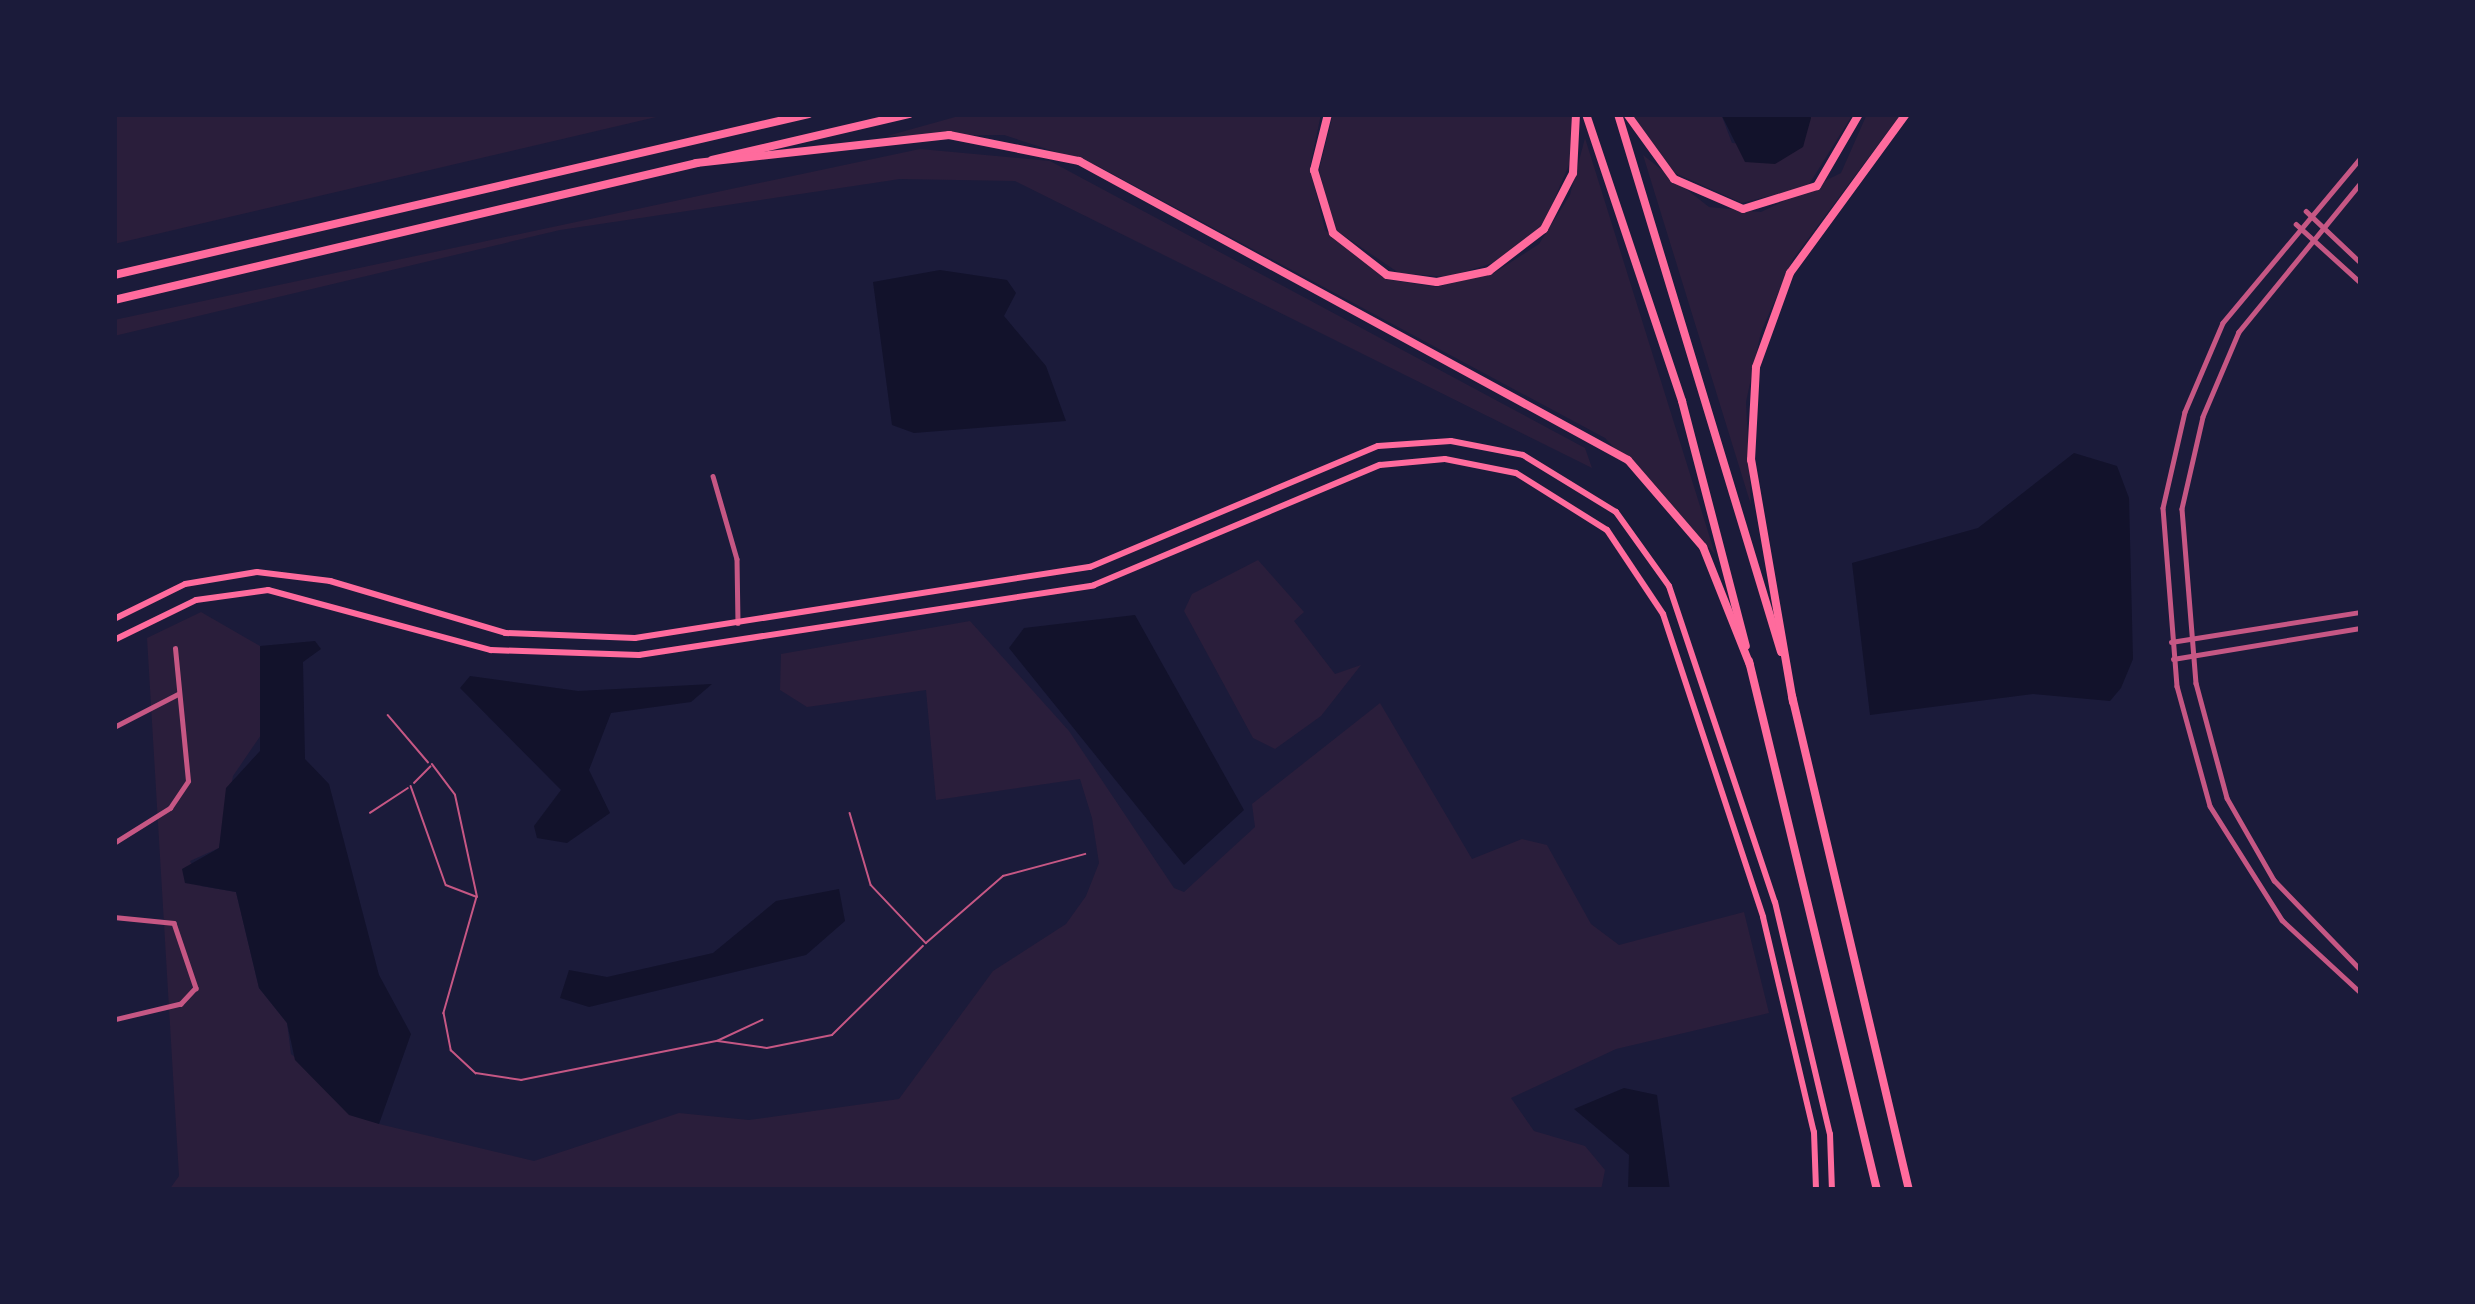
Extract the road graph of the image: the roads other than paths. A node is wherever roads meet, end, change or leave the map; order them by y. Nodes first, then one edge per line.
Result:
1 (809, 114) edge
2 (909, 114) edge
3 (1328, 114) edge
4 (1576, 114) edge
5 (1586, 114) edge
6 (1618, 114) edge
7 (1627, 114) edge
8 (1859, 114) edge
9 (1906, 114) edge
10 (2361, 158) edge
11 (696, 164) junction
12 (2361, 183) edge
13 (2306, 211) junction
14 (2296, 224) junction
15 (2320, 225) junction
16 (2310, 236) junction
17 (2361, 263) edge
18 (114, 275) edge
19 (2361, 283) edge
20 (114, 300) edge
21 (713, 476) dead end
22 (1643, 543) junction
23 (1629, 554) junction
24 (2361, 612) edge
25 (114, 619) edge
26 (738, 623) junction
27 (2361, 628) edge
28 (2190, 639) junction
29 (114, 640) edge
30 (2171, 642) junction
31 (175, 649) dead end
32 (2192, 656) junction
33 (2173, 659) junction
34 (1750, 665) junction
35 (180, 693) junction
36 (1793, 702) junction
37 (388, 715) dead end
38 (114, 727) edge
39 (432, 765) junction
40 (411, 785) junction
41 (370, 813) dead end
42 (850, 813) dead end
43 (114, 843) edge
44 (1085, 854) dead end
45 (477, 897) junction
46 (2289, 899) junction
47 (2275, 911) junction
48 (114, 917) edge
49 (926, 943) junction
50 (2361, 970) edge
51 (2361, 993) edge
52 (114, 1020) edge
53 (762, 1020) dead end
54 (718, 1041) junction
55 (1816, 1190) edge
56 (1832, 1190) edge
57 (1876, 1190) edge
58 (1909, 1190) edge

1 - 18 highway
2 - 11 highway
3 - 4 highway
5 - 34 highway
6 - 36 highway
7 - 8 highway
9 - 36 highway
10 - 13 street
11 - 20 highway
11 - 34 highway
12 - 15 street
13 - 14 street
13 - 15 street
14 - 16 street
14 - 30 street
15 - 16 street
15 - 17 street
16 - 19 street
16 - 28 street
21 - 26 street
22 - 23 main road
22 - 26 main road
22 - 56 main road
23 - 29 main road
23 - 55 main road
24 - 28 street
25 - 26 main road
27 - 32 street
28 - 30 street
28 - 32 street
30 - 33 street
31 - 35 street
32 - 33 street
32 - 46 street
33 - 47 street
34 - 57 highway
35 - 38 street
35 - 43 street
36 - 58 highway
37 - 39 lane
39 - 40 lane
39 - 45 lane
40 - 41 lane
40 - 45 lane
42 - 49 lane
44 - 49 lane
45 - 54 lane
46 - 47 street
46 - 50 street
47 - 51 street
48 - 52 street
49 - 54 lane
53 - 54 lane

